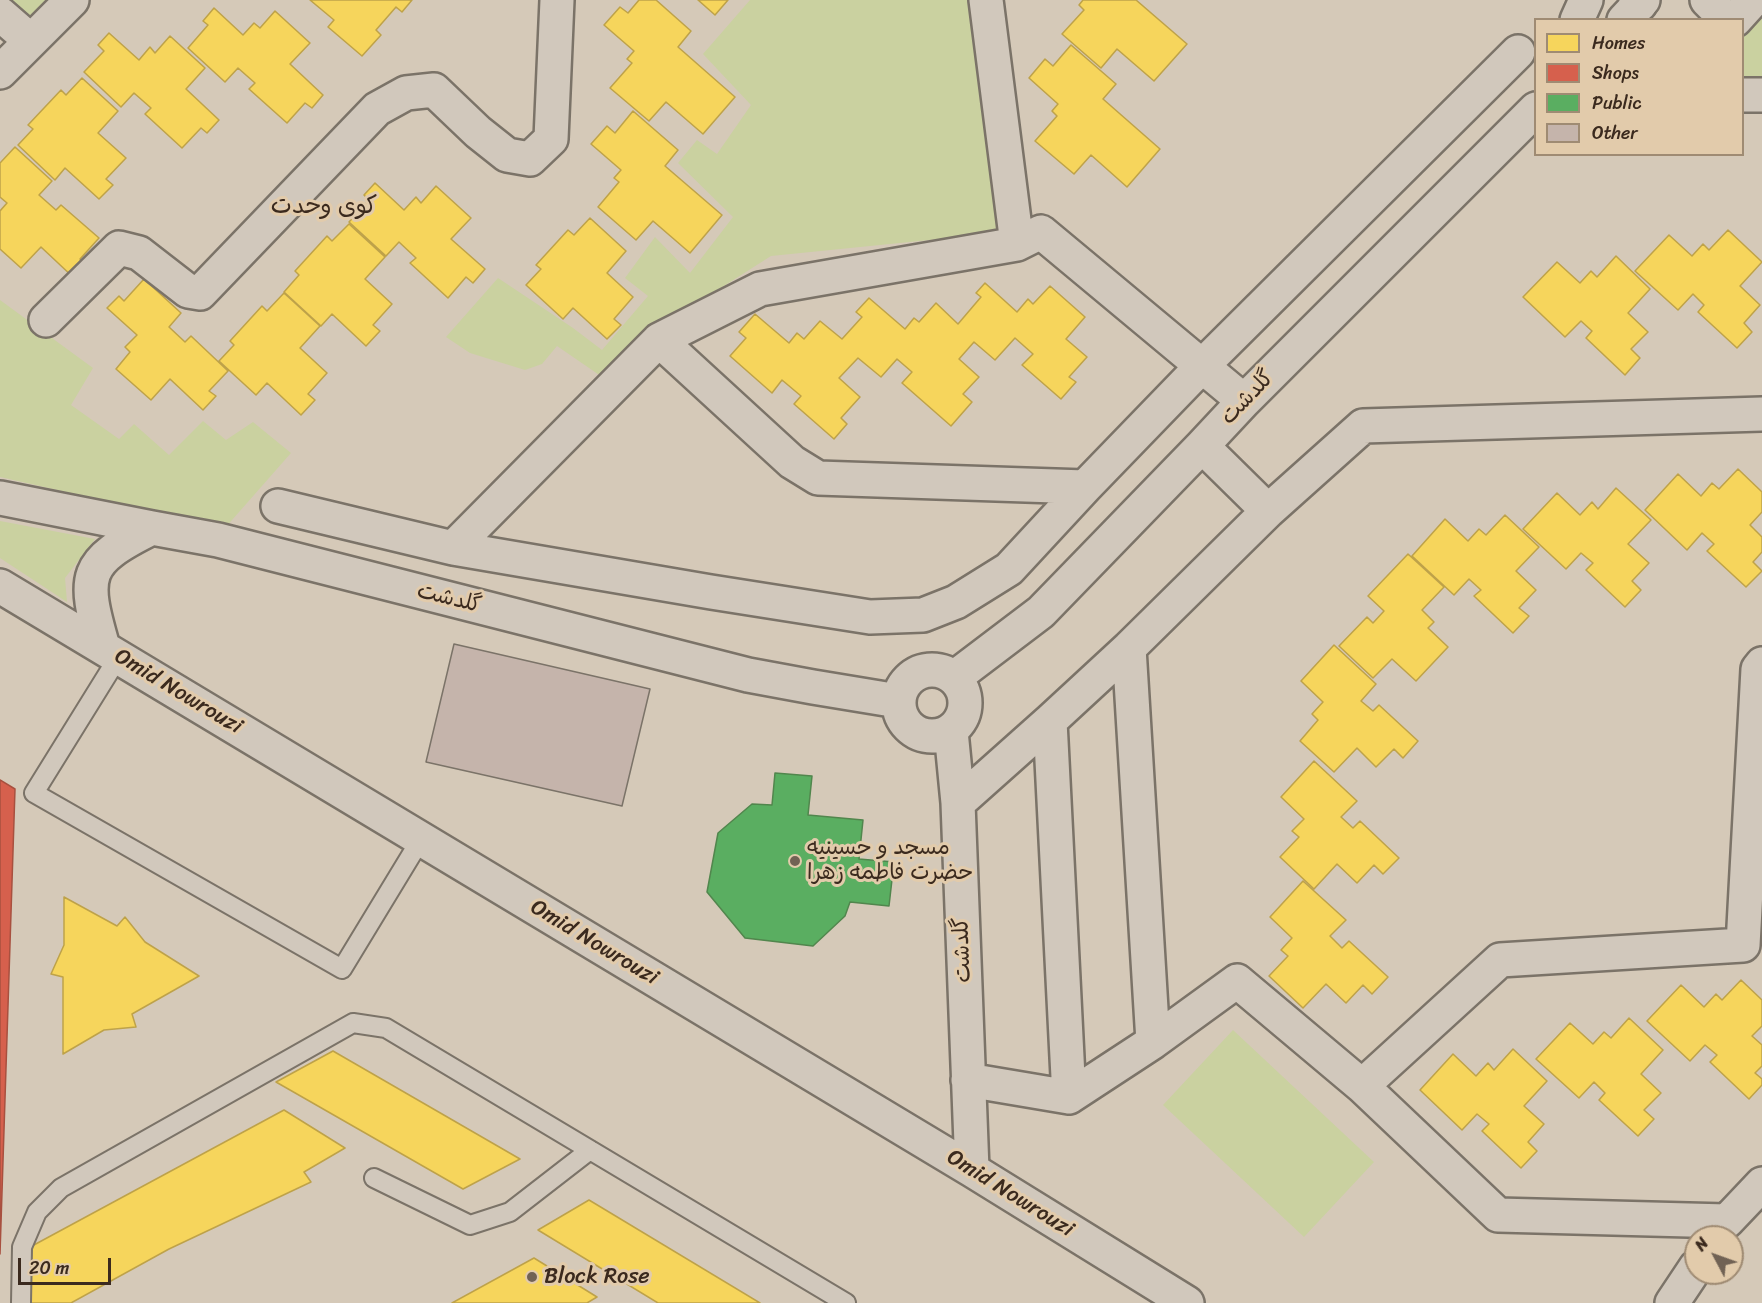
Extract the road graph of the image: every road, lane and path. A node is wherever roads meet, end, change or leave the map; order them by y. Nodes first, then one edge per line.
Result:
1 (72, 0) edge
2 (557, 0) edge
3 (986, 0) edge
4 (1586, 0) edge
5 (1707, 0) edge
6 (1753, 0) edge
7 (0, 14) edge
8 (1578, 18) edge
9 (1725, 18) edge
10 (1737, 18) edge
11 (1518, 52) dead end
12 (11, 56) edge
13 (1744, 95) edge
14 (1762, 95) edge
15 (1534, 111) edge
16 (1017, 244) junction
17 (45, 320) dead end
18 (659, 340) junction
19 (1202, 366) junction
20 (1244, 401) junction
21 (1762, 414) edge
22 (1202, 446) junction
23 (1085, 487) junction
24 (0, 498) edge
25 (278, 506) dead end
26 (1268, 511) junction
27 (152, 528) junction
28 (453, 548) junction
29 (0, 586) edge
30 (1129, 648) junction
31 (111, 652) junction
32 (1762, 664) edge
33 (954, 678) junction
34 (898, 700) junction
35 (1050, 721) junction
36 (951, 731) junction
37 (958, 803) junction
38 (421, 839) junction
39 (1752, 955) edge
40 (1153, 1042) junction
41 (968, 1080) junction
42 (1362, 1086) junction
43 (1069, 1097) junction
44 (590, 1150) junction
45 (972, 1170) junction
46 (374, 1178) dead end
47 (1762, 1184) edge
48 (1726, 1225) edge
49 (1684, 1227) edge
50 (1684, 1285) edge
51 (840, 1302) edge
52 (21, 1303) edge
53 (1187, 1303) edge
54 (1672, 1303) edge

1 - 12 street
2 - 17 street
3 - 16 street
4 - 8 street
5 - 9 street
6 - 10 street
7 - 12 street
11 - 19 street
13 - 14 street
15 - 20 street, گلدشت
16 - 18 street
16 - 19 street
18 - 23 street
18 - 28 street
19 - 20 street
19 - 23 street
20 - 22 street, گلدشت
21 - 26 street
22 - 26 street
22 - 33 street, گلدشت
23 - 28 street
24 - 27 street, گلدشت
25 - 28 street
26 - 30 street
27 - 31 street
27 - 34 street, گلدشت
29 - 31 street, Omid Nowrouzi
30 - 35 street
30 - 40 street
31 - 38 street, Omid Nowrouzi
31 - 38 lane
32 - 39 street
33 - 34 street
33 - 36 street
34 - 36 street
35 - 37 street
35 - 43 street
36 - 37 street, گلدشت
37 - 41 street, گلدشت
38 - 45 street, Omid Nowrouzi
39 - 42 street
40 - 42 street
40 - 43 street
41 - 43 street
41 - 45 street, گلدشت
42 - 49 street
44 - 46 lane
44 - 51 lane
44 - 52 lane
45 - 53 street, Omid Nowrouzi
47 - 48 street
50 - 54 street

